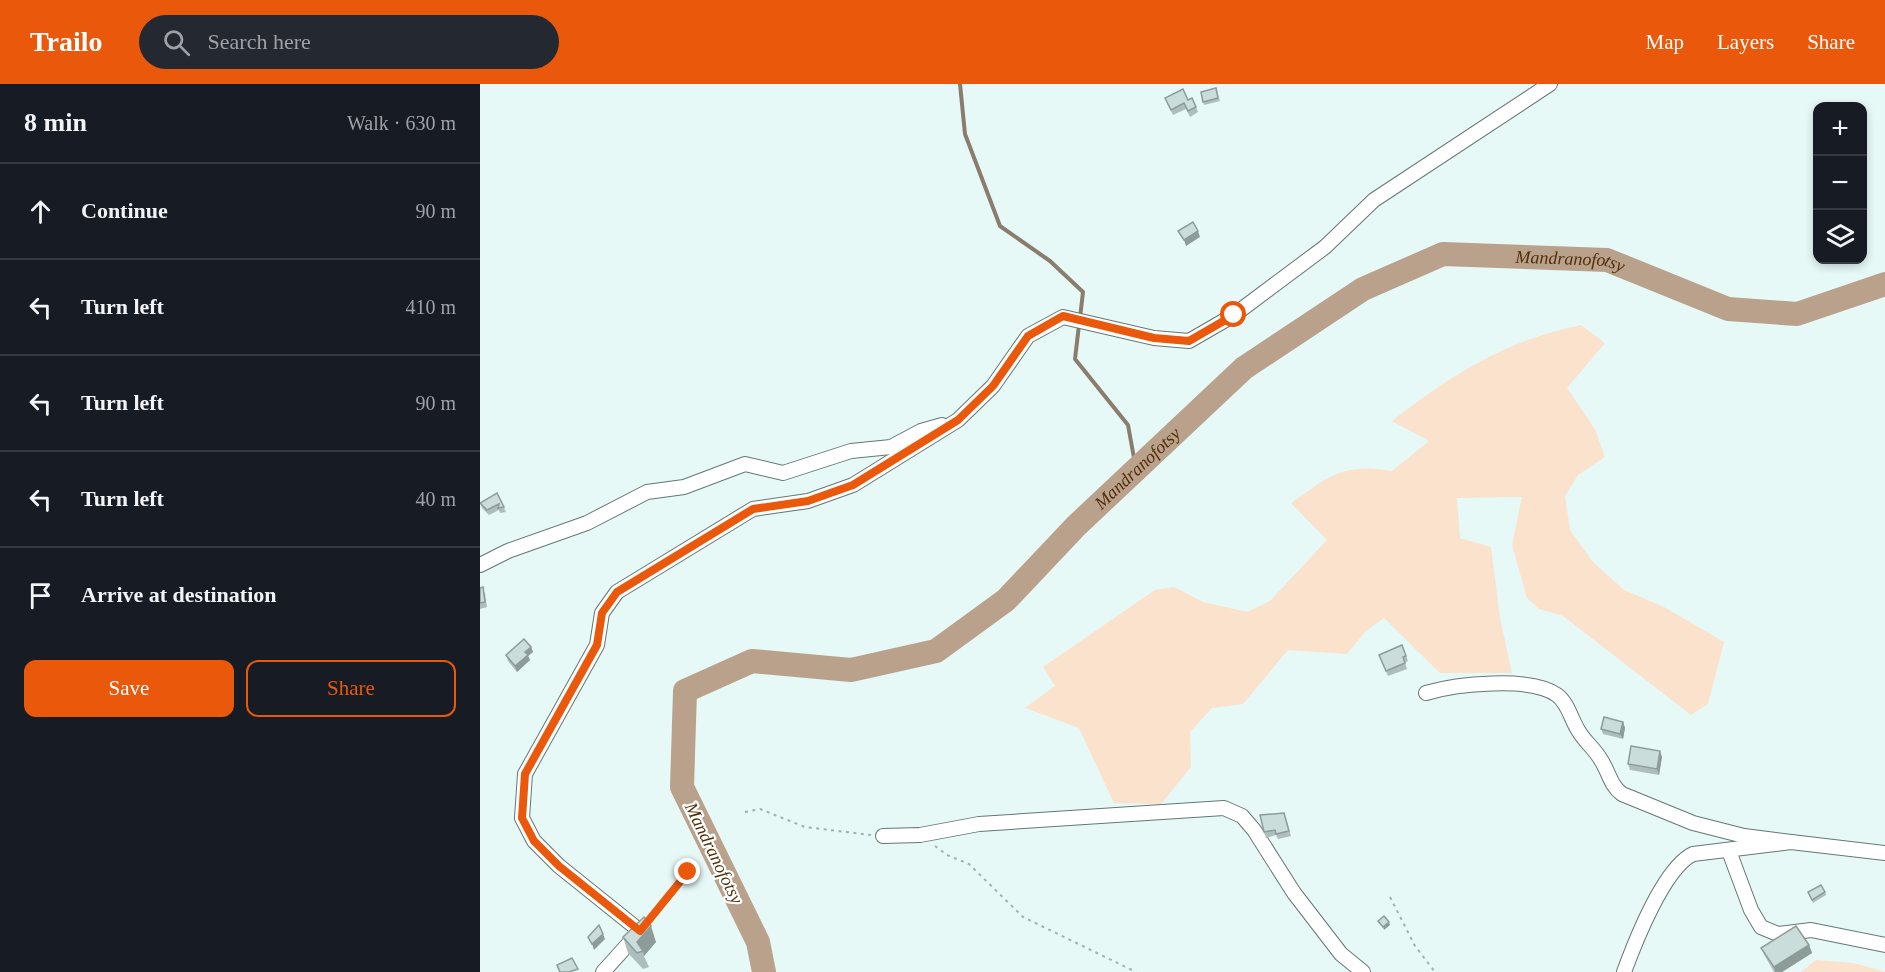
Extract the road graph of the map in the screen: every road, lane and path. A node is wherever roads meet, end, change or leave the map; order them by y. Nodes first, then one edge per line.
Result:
1 (1550, 84) edge
2 (958, 420) junction
3 (480, 566) edge
4 (1426, 693) dead end
5 (745, 812) dead end
6 (920, 835) junction
7 (883, 836) joint
8 (1791, 842) junction
9 (1729, 851) junction
10 (1885, 853) edge
11 (688, 872) dead end
12 (1390, 897) dead end
13 (640, 931) junction
14 (1885, 945) edge
15 (603, 972) edge
16 (1136, 972) edge
17 (1363, 972) edge
18 (1435, 972) edge
19 (1624, 972) edge

1 - 2 street
2 - 3 street
2 - 13 street
4 - 8 street
5 - 7 path
6 - 7 street
6 - 16 path
6 - 17 street
8 - 9 street
8 - 10 street
9 - 14 street
9 - 19 street
11 - 13 path
12 - 18 path
13 - 15 street

